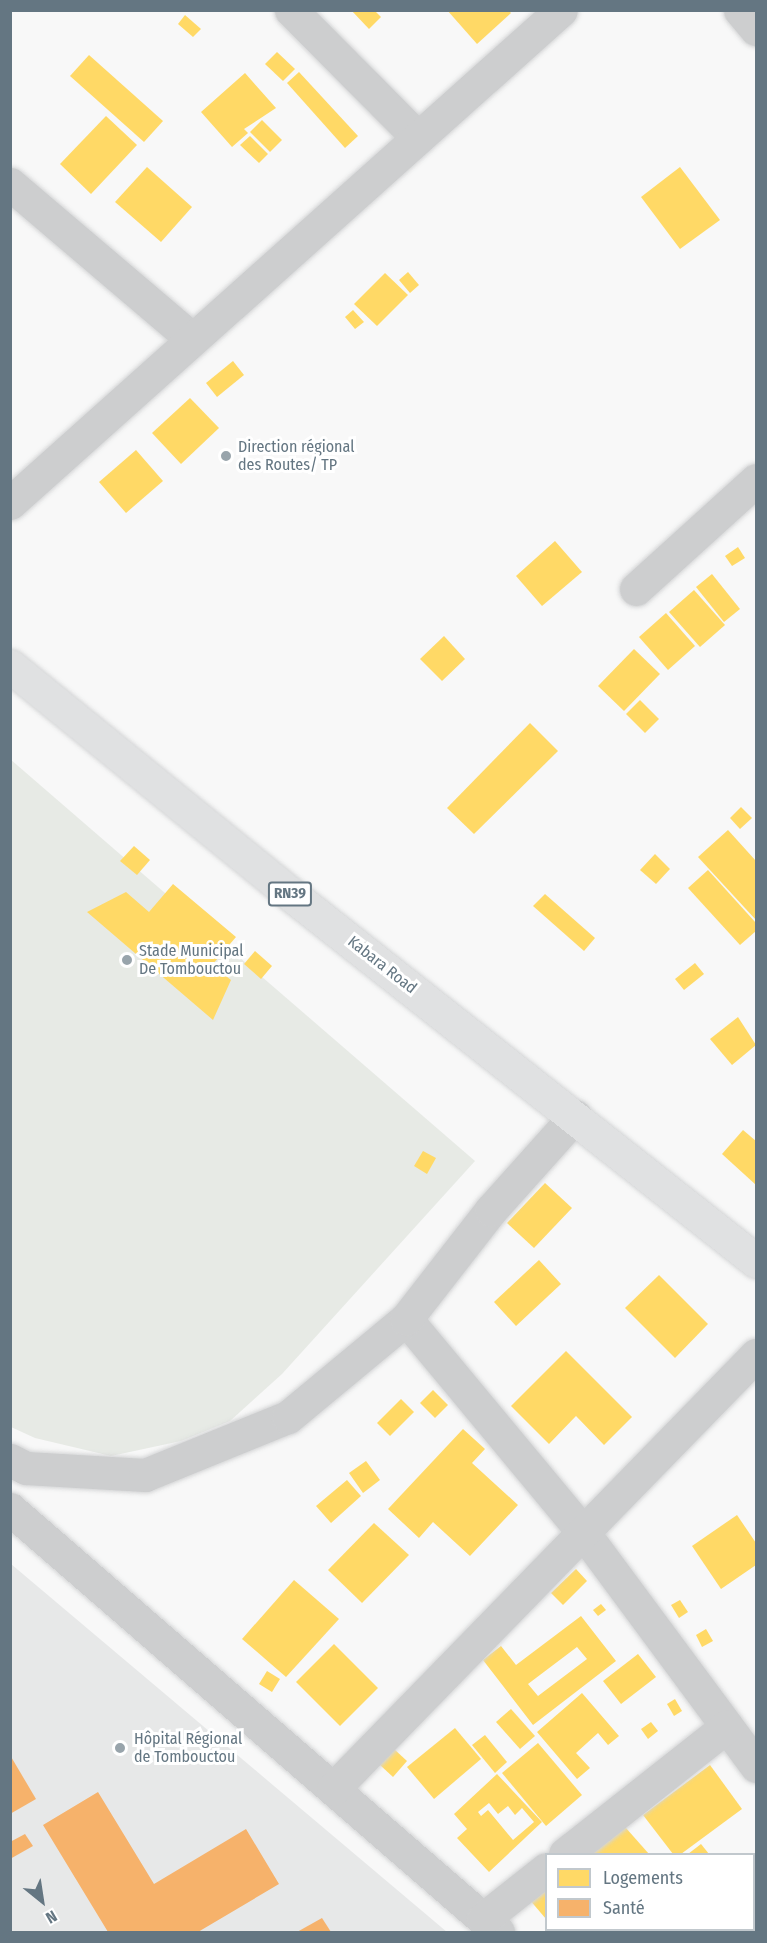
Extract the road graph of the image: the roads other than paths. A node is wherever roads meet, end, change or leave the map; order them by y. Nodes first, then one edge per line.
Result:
1 (291, 10) edge
2 (561, 10) edge
3 (740, 10) edge
4 (756, 29) edge
5 (418, 138) junction
6 (10, 184) edge
7 (192, 339) junction
8 (756, 480) edge
9 (10, 503) edge
10 (636, 589) dead end
11 (10, 666) edge
12 (575, 1116) junction
13 (756, 1261) edge
14 (406, 1319) junction
15 (756, 1355) edge
16 (10, 1460) edge
17 (10, 1509) edge
18 (583, 1532) junction
19 (727, 1726) junction
20 (756, 1766) edge
21 (333, 1789) junction
22 (566, 1853) edge
23 (545, 1870) edge
24 (491, 1926) edge

1 - 5 street
2 - 5 street
3 - 4 street
5 - 7 street
6 - 7 street
7 - 9 street
8 - 10 street
11 - 12 main road, Kabara Road / RN39
12 - 13 main road, Kabara Road / RN39
12 - 14 street
14 - 16 street
14 - 18 street
15 - 18 street
17 - 21 street
18 - 19 street
18 - 21 street
19 - 20 street
19 - 22 street
21 - 24 street
23 - 24 street

